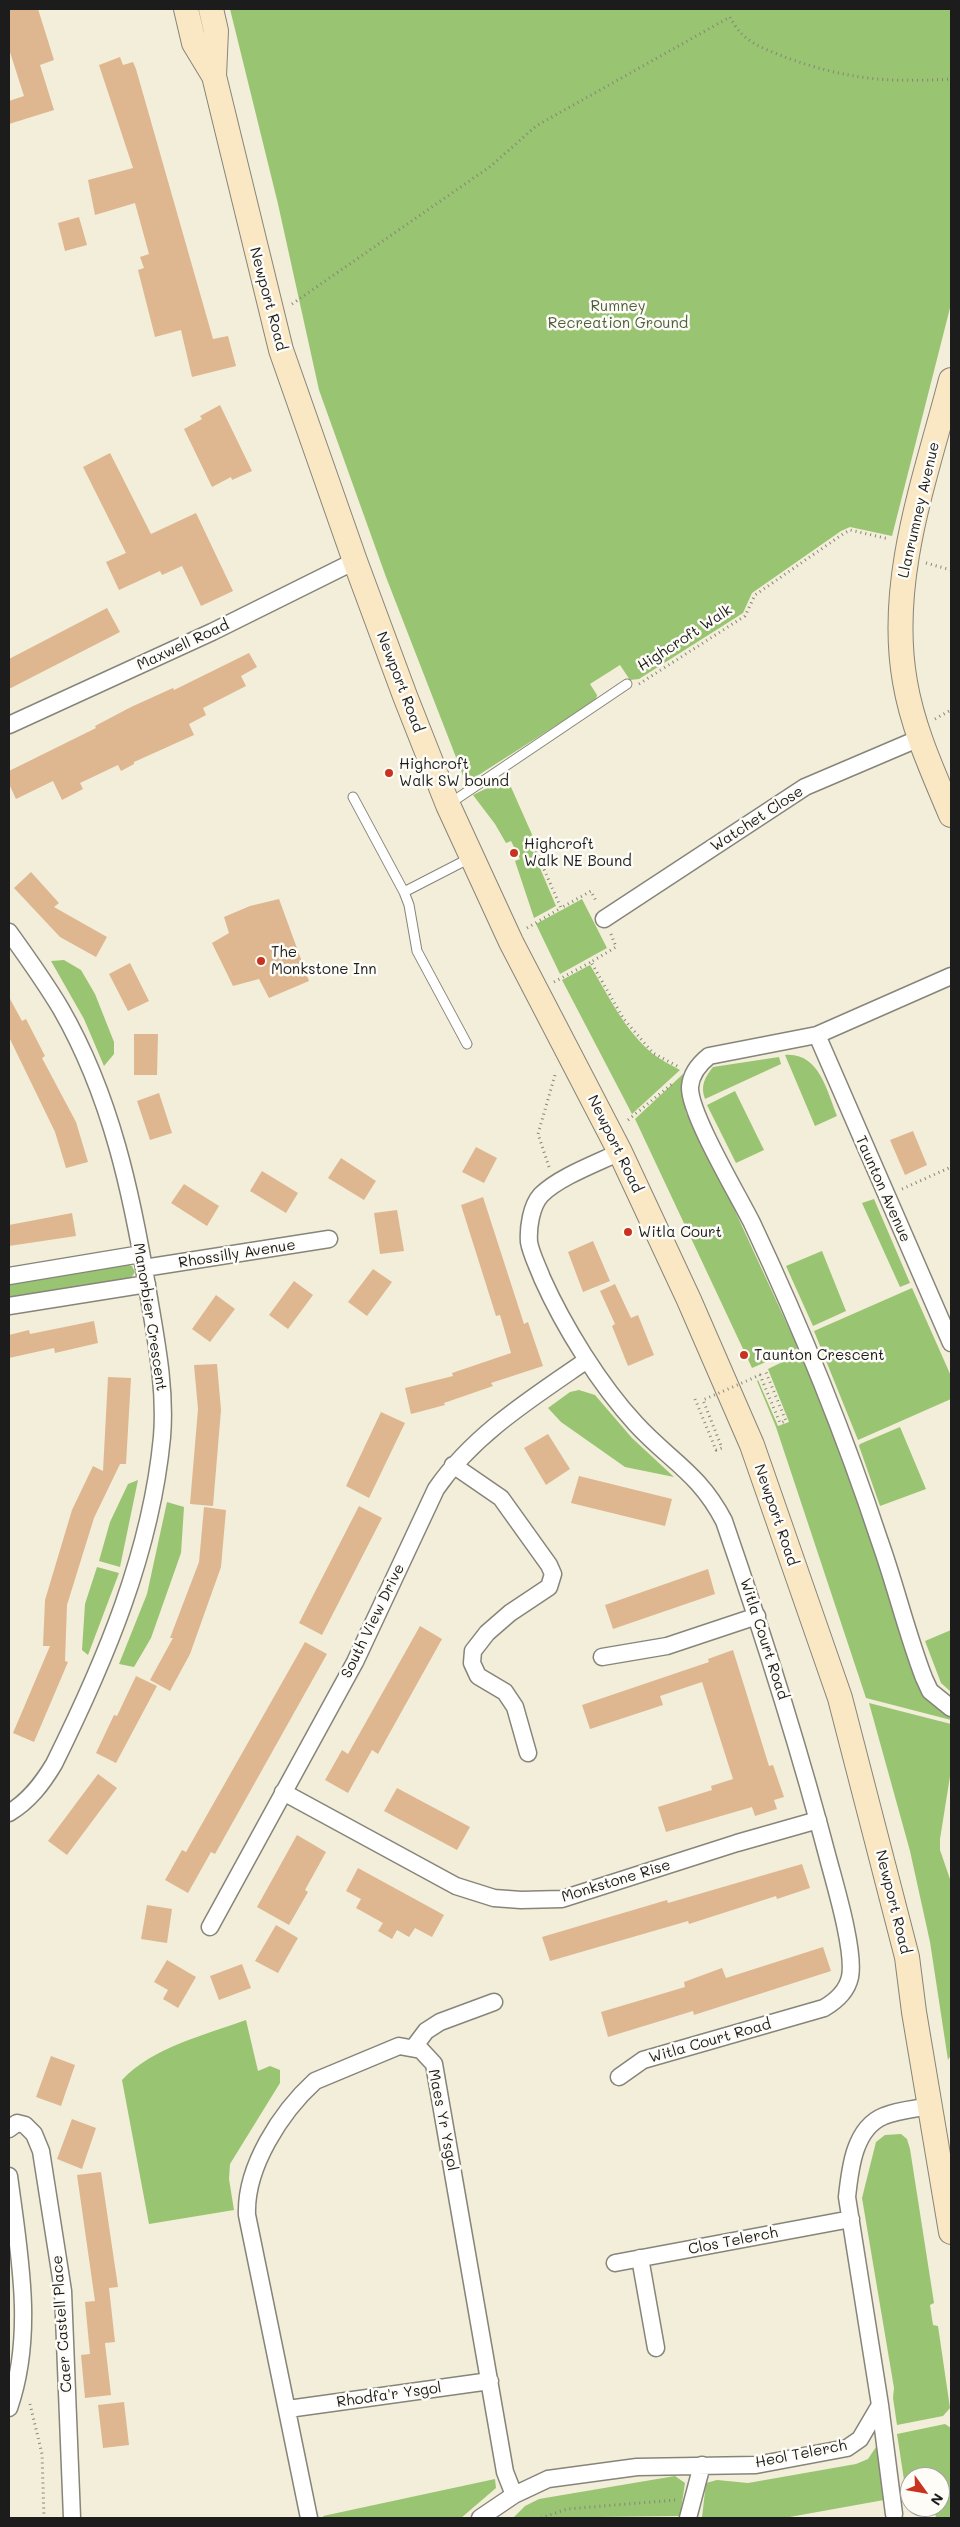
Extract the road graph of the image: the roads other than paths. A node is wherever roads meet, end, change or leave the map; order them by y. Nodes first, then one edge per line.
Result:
1 (186, 9) edge
2 (211, 9) edge
3 (214, 76) junction
4 (951, 380) edge
5 (948, 408) edge
6 (355, 561) junction
7 (627, 684) road end
8 (9, 725) edge
9 (920, 738) junction
10 (353, 797) dead end
11 (448, 805) junction
12 (951, 815) edge
13 (472, 857) junction
14 (404, 892) junction
15 (604, 919) road end
16 (9, 932) edge
17 (951, 976) edge
18 (817, 1035) junction
19 (467, 1044) dead end
20 (615, 1141) junction
21 (329, 1240) dead end
22 (144, 1269) junction
23 (9, 1276) edge
24 (9, 1306) edge
25 (951, 1343) edge
26 (587, 1360) junction
27 (453, 1465) junction
28 (757, 1616) junction
29 (602, 1657) dead end
30 (951, 1708) edge
31 (528, 1753) dead end
32 (283, 1792) junction
33 (9, 1813) edge
34 (818, 1820) junction
35 (210, 1927) dead end
36 (494, 2002) dead end
37 (414, 2048) junction
38 (619, 2077) dead end
39 (930, 2106) junction
40 (9, 2129) edge
41 (9, 2176) edge
42 (851, 2219) junction
43 (951, 2232) edge
44 (640, 2258) junction
45 (615, 2263) dead end
46 (656, 2348) dead end
47 (490, 2381) junction
48 (11, 2402) edge
49 (880, 2405) junction
50 (288, 2409) junction
51 (702, 2465) junction
52 (514, 2495) junction
53 (894, 2514) dead end
54 (72, 2518) edge
55 (309, 2518) edge
56 (480, 2518) edge
57 (688, 2518) edge

1 - 3 main road, Newport Road
2 - 3 main road, Newport Road
3 - 6 main road, Newport Road
4 - 5 main road, Llanrumney Avenue
5 - 9 main road, Llanrumney Avenue
6 - 8 street, Maxwell Road
6 - 11 main road, Newport Road
7 - 11 lane, Highcroft Walk
9 - 12 main road, Llanrumney Avenue
9 - 15 street, Watchet Close
10 - 14 lane
11 - 13 main road, Newport Road
13 - 14 lane
13 - 20 main road, Newport Road
14 - 19 lane
16 - 22 street, Manorbier Crescent
17 - 18 street
18 - 25 street, Taunton Avenue
18 - 30 street
20 - 26 street, Witla Court Road
20 - 39 main road, Newport Road
21 - 22 street, Rhossilly Avenue
22 - 23 street
22 - 24 street
22 - 33 street, Manorbier Crescent
26 - 27 street, South View Drive
26 - 28 street, Witla Court Road
27 - 31 street
27 - 32 street, South View Drive
28 - 29 street
28 - 34 street, Witla Court Road
32 - 34 street, Monkstone Rise
32 - 35 street, South View Drive
34 - 38 street, Witla Court Road
36 - 37 street
37 - 47 street, Maes Yr Ysgol
37 - 50 street
39 - 42 street
39 - 43 main road, Newport Road
40 - 54 street, Caer Castell Place
41 - 48 street
42 - 44 street, Clos Telerch
42 - 49 street
44 - 45 street, Clos Telerch
44 - 46 street
47 - 50 street, Rhodfa'r Ysgol
47 - 52 street, Maes Yr Ysgol
49 - 51 street, Heol Telerch
49 - 53 street
50 - 55 street
51 - 52 street, Heol Telerch
51 - 57 street
52 - 56 street, Heol Telerch

